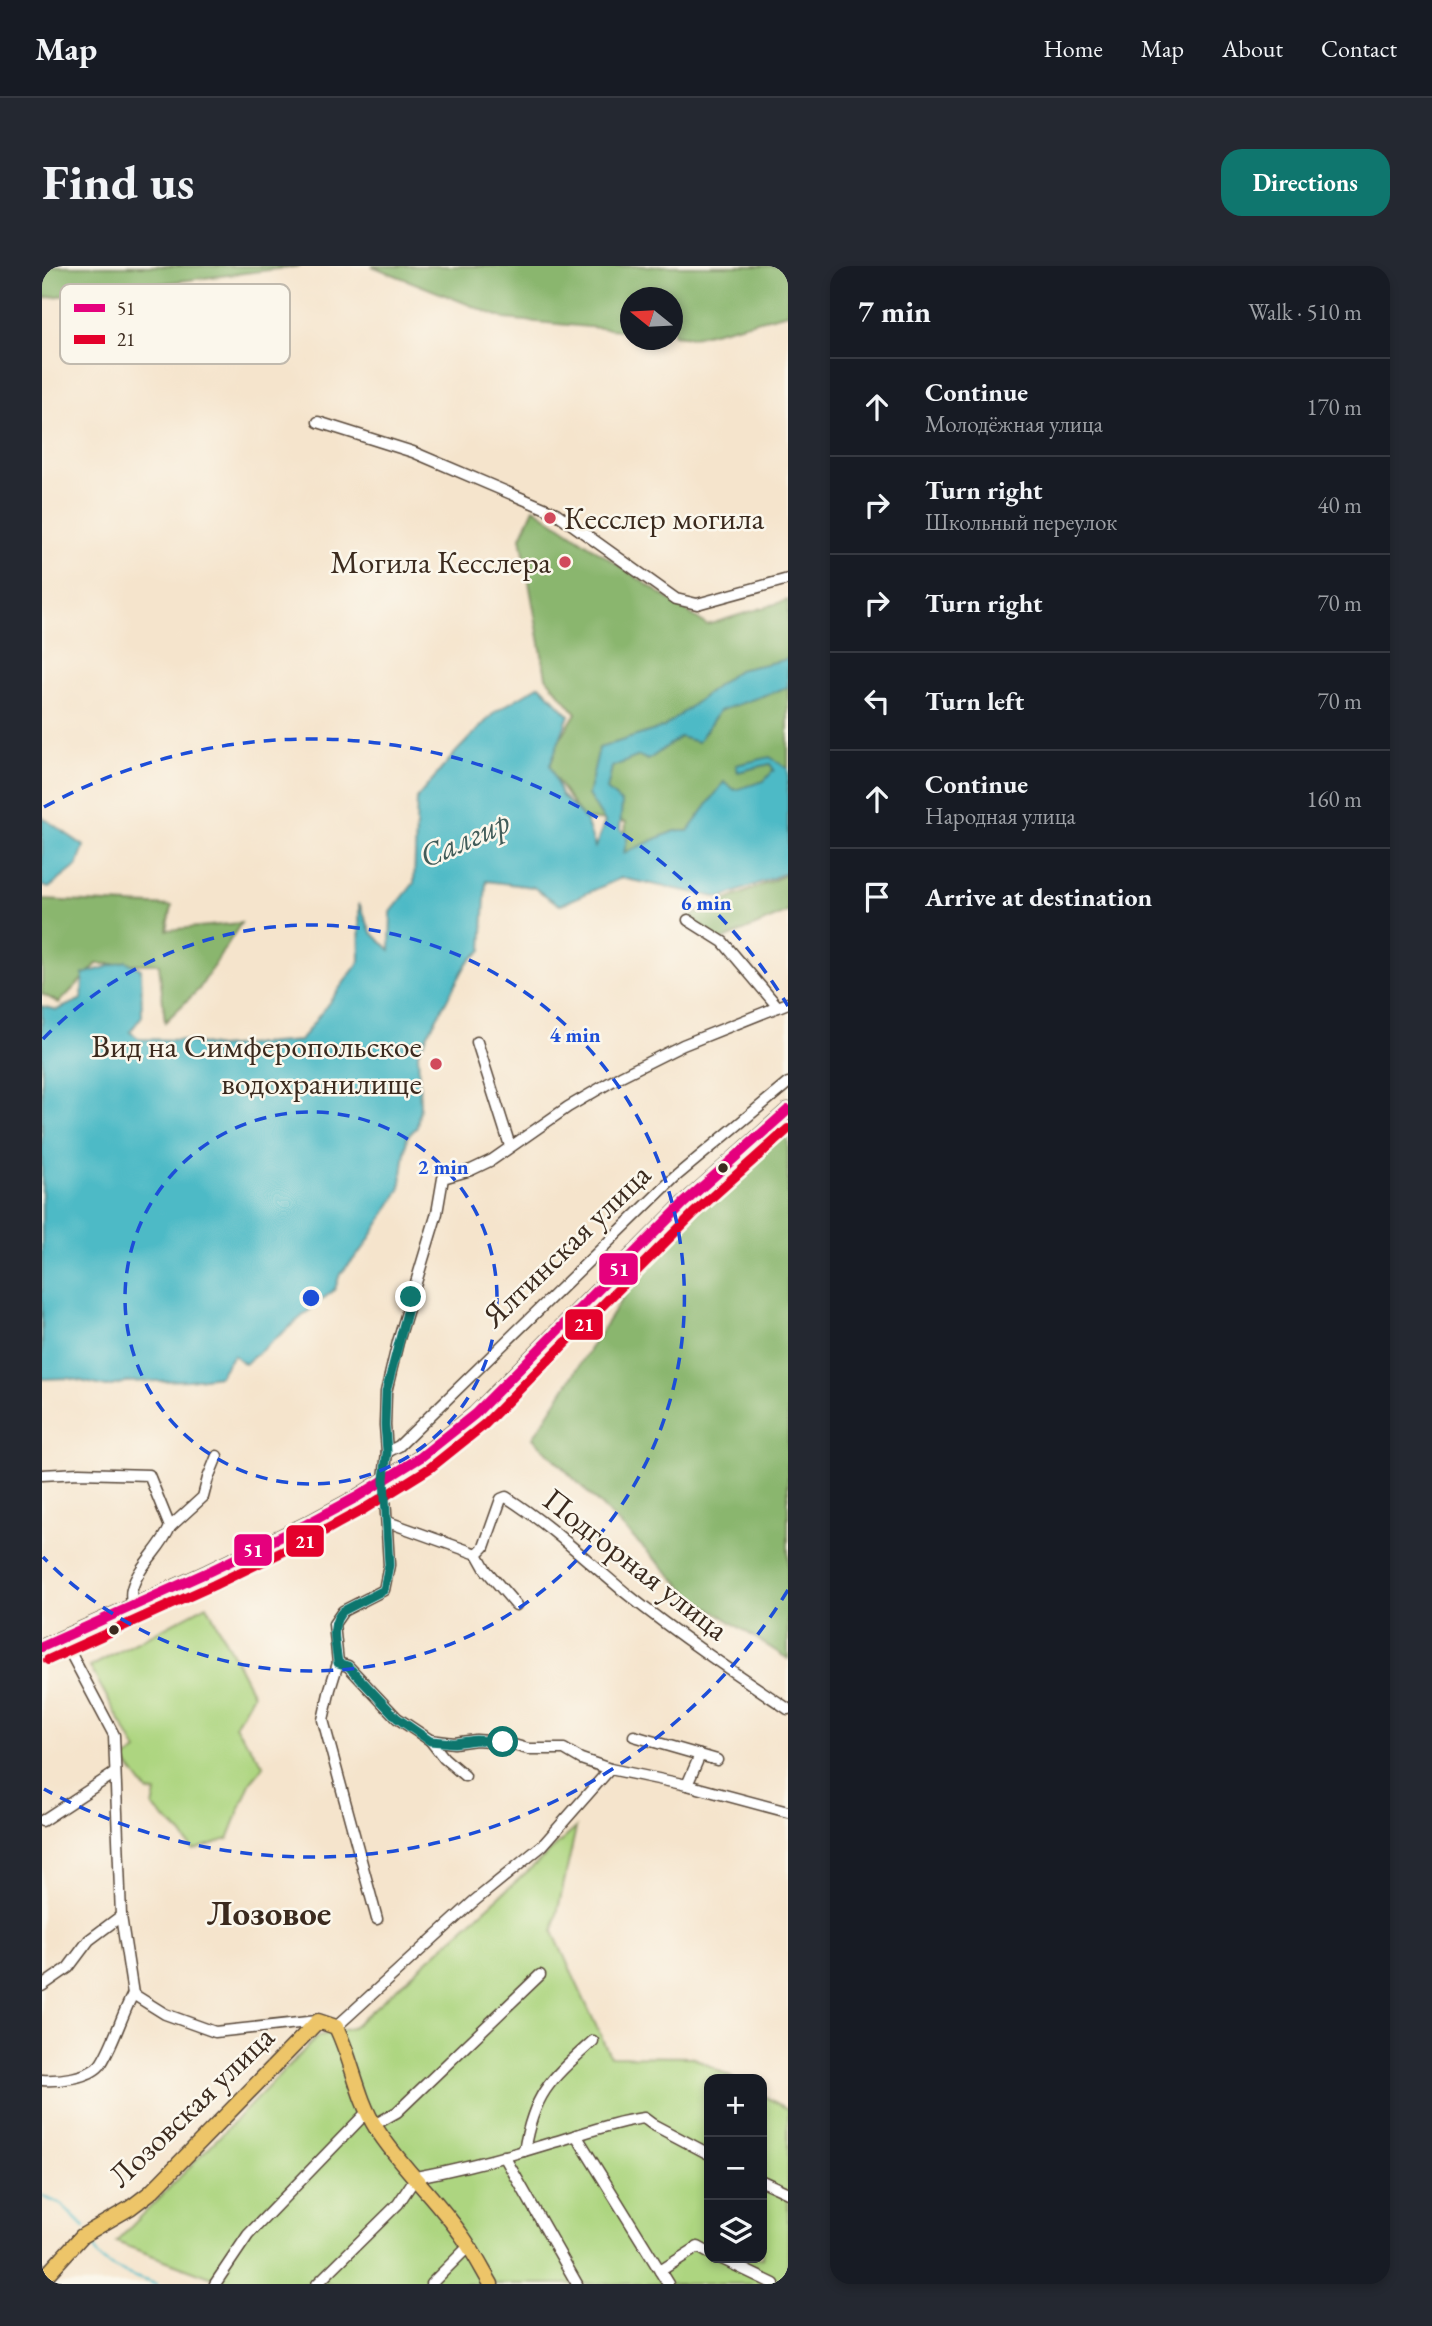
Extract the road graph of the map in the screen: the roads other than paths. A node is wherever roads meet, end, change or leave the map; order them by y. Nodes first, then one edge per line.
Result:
1 (318, 422) dead end
2 (788, 579) edge
3 (688, 920) dead end
4 (783, 1005) edge
5 (477, 1042) dead end
6 (788, 1083) edge
7 (788, 1110) edge
8 (510, 1146) junction
9 (387, 1452) junction
10 (217, 1456) dead end
11 (42, 1475) edge
12 (384, 1479) junction
13 (388, 1522) junction
14 (170, 1527) junction
15 (477, 1554) junction
16 (516, 1605) dead end
17 (132, 1606) junction
18 (62, 1637) junction
19 (42, 1647) edge
20 (338, 1663) junction
21 (788, 1709) edge
22 (634, 1736) dead end
23 (430, 1741) junction
24 (700, 1755) junction
25 (717, 1759) dead end
26 (610, 1769) junction
27 (115, 1773) junction
28 (465, 1776) dead end
29 (687, 1785) junction
30 (788, 1812) edge
31 (42, 1821) edge
32 (121, 1916) junction
33 (377, 1919) dead end
34 (540, 1975) dead end
35 (42, 1986) edge
36 (134, 1994) junction
37 (318, 2021) junction
38 (336, 2027) junction
39 (593, 2041) dead end
40 (42, 2080) edge
41 (371, 2118) junction
42 (576, 2135) junction
43 (524, 2151) junction
44 (704, 2151) edge
45 (504, 2156) junction
46 (416, 2177) junction
47 (767, 2182) edge
48 (788, 2193) edge
49 (468, 2246) junction
50 (704, 2250) edge
51 (730, 2263) edge
52 (660, 2271) junction
53 (42, 2280) edge
54 (215, 2284) edge
55 (317, 2284) edge
56 (431, 2284) edge
57 (491, 2284) edge
58 (577, 2284) edge
59 (668, 2284) edge
60 (774, 2284) edge

1 - 2 street
3 - 4 street
4 - 8 street
5 - 8 street
6 - 9 street, Ялтинская улица
7 - 12 main road
8 - 9 street
9 - 12 street
10 - 14 street
11 - 14 street
12 - 13 street
12 - 17 main road
13 - 15 street
13 - 20 street
14 - 17 street
15 - 16 street
15 - 21 street, Подгорная улица
17 - 18 main road
18 - 19 main road
18 - 27 street
20 - 23 street
20 - 33 street
22 - 24 street
23 - 26 street
23 - 28 street
24 - 25 street
24 - 29 street
26 - 29 street
26 - 38 street
27 - 31 street
27 - 32 street
29 - 30 street
32 - 35 street
32 - 36 street
34 - 41 street
36 - 37 street
36 - 40 street
37 - 38 main road, Лозовская улица
37 - 53 main road, Лозовская улица
38 - 41 main road
39 - 43 street
41 - 46 main road
41 - 54 street
42 - 43 street
42 - 44 street
42 - 52 street
43 - 45 street
45 - 46 street
45 - 58 street
46 - 49 main road
46 - 55 street
47 - 48 street
49 - 56 street
49 - 57 main road
50 - 52 street
51 - 60 street
52 - 59 street

